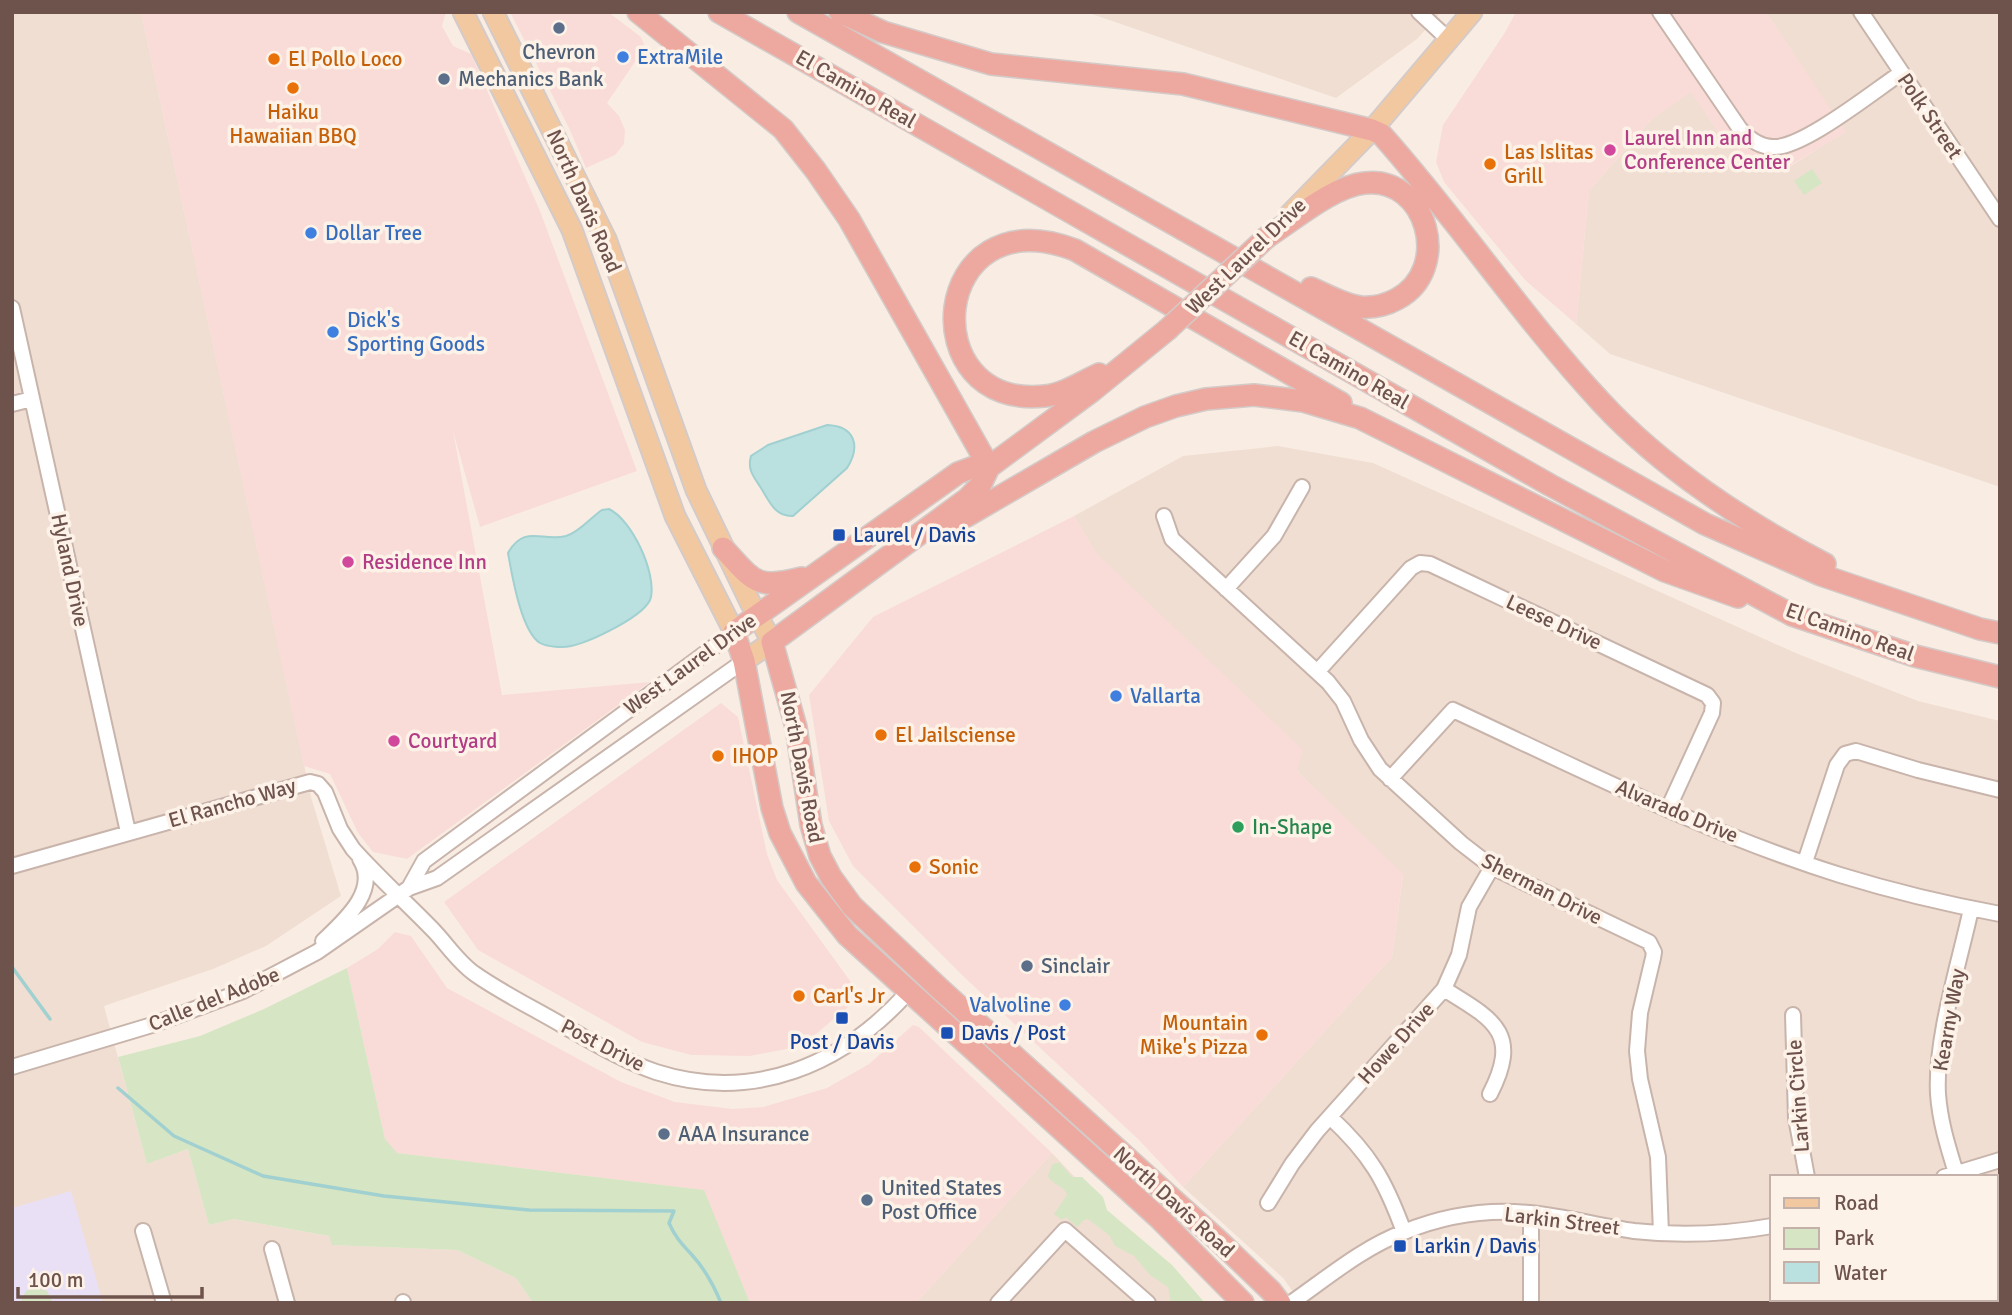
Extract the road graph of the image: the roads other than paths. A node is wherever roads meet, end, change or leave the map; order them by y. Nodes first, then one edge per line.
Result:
1 (463, 12) edge
2 (493, 12) edge
3 (638, 12) edge
4 (719, 12) edge
5 (798, 12) edge
6 (840, 12) edge
7 (1419, 12) edge
8 (1472, 12) edge
9 (1660, 12) edge
10 (1861, 12) edge
11 (1448, 39) junction
12 (1901, 73) junction
13 (1371, 130) junction
14 (1999, 219) edge
15 (1268, 237) junction
16 (1210, 244) junction
17 (12, 308) edge
18 (1141, 352) junction
19 (32, 399) junction
20 (12, 404) edge
21 (1399, 436) junction
22 (989, 467) junction
23 (1302, 487) dead end
24 (1164, 516) dead end
25 (723, 548) junction
26 (872, 571) junction
27 (811, 576) junction
28 (1226, 589) junction
29 (1901, 603) junction
30 (1792, 615) junction
31 (757, 616) junction
32 (734, 632) junction
33 (2000, 633) edge
34 (772, 642) junction
35 (744, 661) junction
36 (1318, 671) junction
37 (2000, 677) edge
38 (1390, 779) junction
39 (2000, 790) edge
40 (1668, 809) junction
41 (128, 832) junction
42 (353, 849) junction
43 (1805, 862) junction
44 (12, 866) edge
45 (1492, 867) junction
46 (404, 892) junction
47 (1971, 909) junction
48 (2000, 915) edge
49 (290, 968) junction
50 (1444, 989) junction
51 (908, 992) junction
52 (1793, 1015) dead end
53 (12, 1067) edge
54 (1490, 1094) dead end
55 (1330, 1116) junction
56 (2000, 1160) edge
57 (1807, 1175) edge
58 (1950, 1175) edge
59 (1268, 1203) dead end
60 (1531, 1213) junction
61 (1770, 1226) edge
62 (143, 1231) dead end
63 (1404, 1232) junction
64 (1661, 1233) junction
65 (272, 1249) dead end
66 (164, 1303) edge
67 (287, 1303) edge
68 (998, 1303) edge
69 (1148, 1303) edge
70 (1243, 1303) edge
71 (1280, 1303) edge
72 (1291, 1303) edge
73 (1531, 1303) edge

1 - 32 main road, North Davis Road
2 - 25 main road, North Davis Road
3 - 22 highway
4 - 30 highway, El Camino Real
5 - 16 highway, El Camino Real
6 - 13 highway
7 - 11 street
8 - 11 main road, West Laurel Drive
9 - 12 street
10 - 12 street, Polk Street
11 - 13 main road, West Laurel Drive
12 - 14 street, Polk Street
13 - 15 main road, West Laurel Drive
13 - 29 highway
15 - 16 highway
15 - 18 highway, West Laurel Drive, bridge
16 - 29 highway, El Camino Real
17 - 19 street, Hyland Drive
18 - 21 highway
18 - 22 highway, West Laurel Drive
19 - 20 street
19 - 41 street, Hyland Drive
21 - 26 highway
21 - 30 highway
22 - 26 highway, West Laurel Drive
22 - 27 highway, West Laurel Drive
23 - 28 street
24 - 28 street, Sherman Drive
25 - 27 highway
25 - 31 main road, North Davis Road
26 - 34 highway, West Laurel Drive
27 - 31 highway, West Laurel Drive
28 - 36 street, Sherman Drive
29 - 33 highway, El Camino Real
30 - 37 highway, El Camino Real
31 - 32 highway, West Laurel Drive
31 - 34 main road, North Davis Road
32 - 35 highway, North Davis Road
32 - 46 street, West Laurel Drive
34 - 35 main road, West Laurel Drive
34 - 71 highway, North Davis Road
35 - 46 street, West Laurel Drive
35 - 51 highway, North Davis Road
36 - 38 street, Sherman Drive
36 - 40 street, Leese Drive
38 - 40 street, Alvarado Drive
38 - 45 street, Sherman Drive
39 - 43 street
40 - 43 street, Alvarado Drive
41 - 42 street, El Rancho Way
41 - 44 street, El Rancho Way
42 - 46 street, El Rancho Way
42 - 49 street
43 - 47 street, Alvarado Drive
45 - 50 street, Howe Drive
45 - 64 street, Sherman Drive
46 - 49 street, Calle del Adobe
46 - 51 street, Post Drive
47 - 48 street, Alvarado Drive
47 - 58 street, Kearny Way
49 - 53 street, Calle del Adobe
50 - 54 street
50 - 55 street, Howe Drive
51 - 70 highway, North Davis Road
52 - 57 street, Larkin Circle
55 - 59 street, Howe Drive
55 - 63 street
56 - 58 street
60 - 63 street, Larkin Street
60 - 64 street, Larkin Street
60 - 73 street
61 - 64 street, Larkin Street
62 - 66 street
63 - 72 street, Larkin Street
65 - 67 street
68 - 69 street

